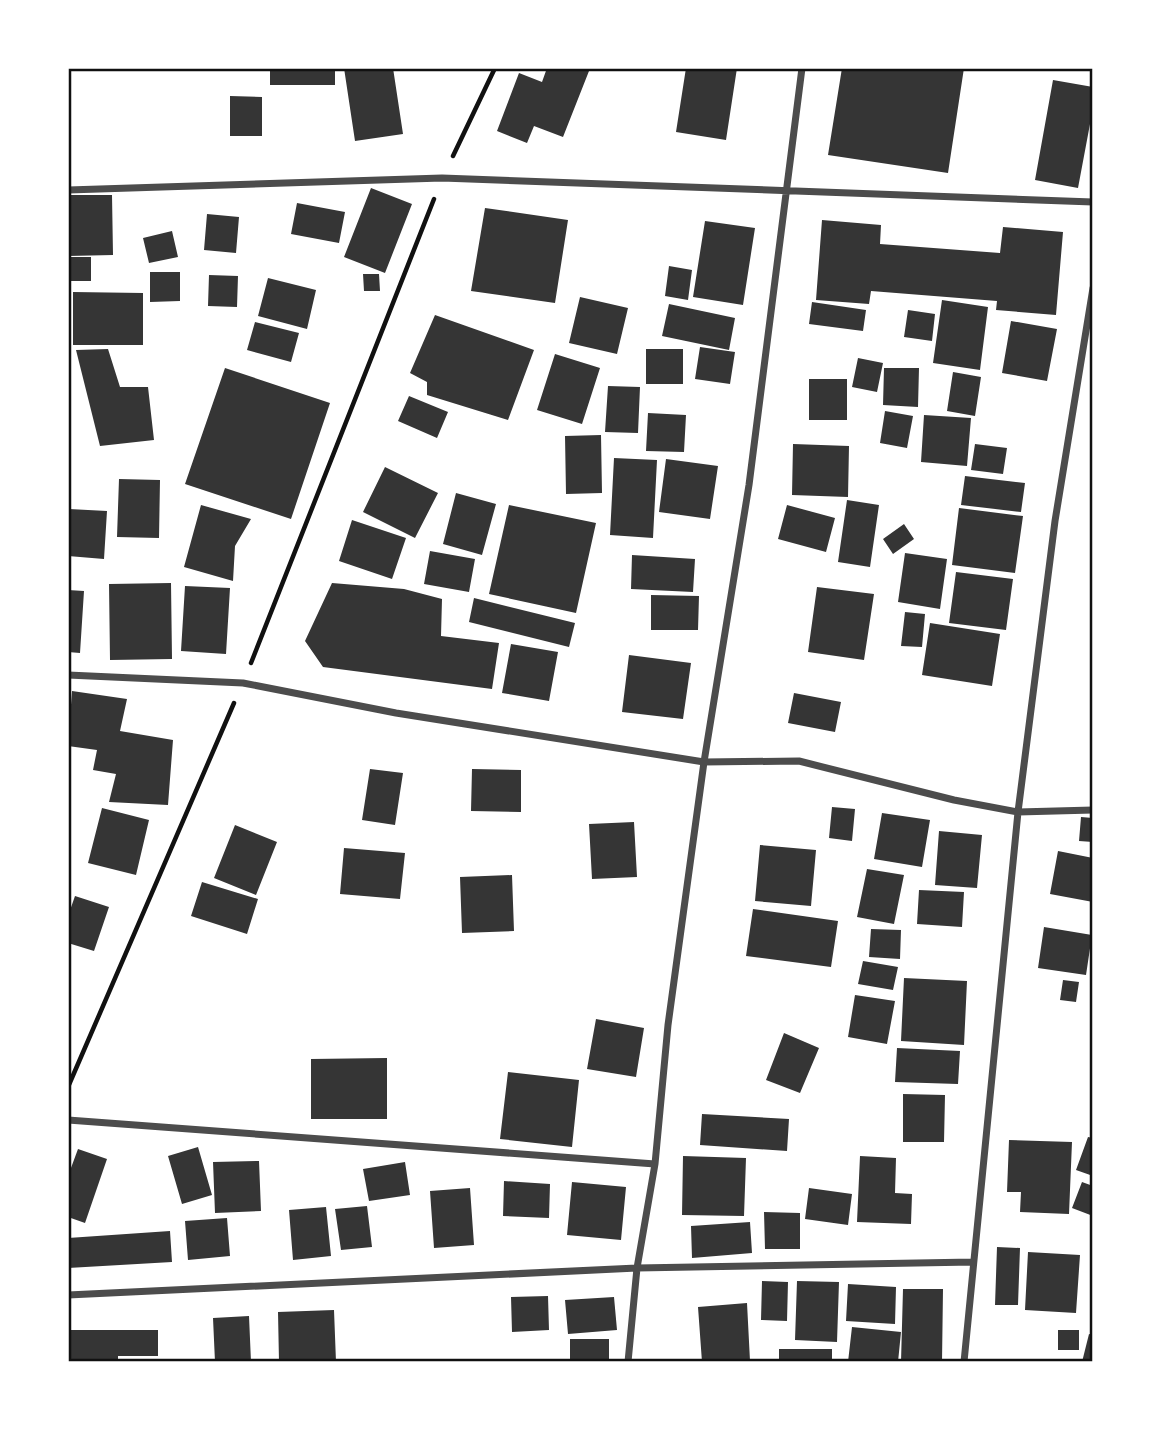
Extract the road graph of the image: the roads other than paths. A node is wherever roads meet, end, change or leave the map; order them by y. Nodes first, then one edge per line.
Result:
1 (802, 68) edge
2 (68, 190) edge
3 (786, 192) junction
4 (1093, 202) edge
5 (1093, 288) edge
6 (68, 675) edge
7 (704, 762) junction
8 (1093, 810) edge
9 (1018, 812) junction
10 (68, 1120) edge
11 (655, 1164) junction
12 (973, 1262) junction
13 (637, 1268) junction
14 (68, 1296) edge
15 (628, 1362) edge
16 (964, 1362) edge

1 - 3 street
2 - 3 street
3 - 4 street
3 - 7 street
5 - 9 street
6 - 7 street
7 - 9 street
7 - 11 street
8 - 9 street
9 - 12 street
10 - 11 street
11 - 13 street
12 - 13 street
12 - 16 street
13 - 14 street
13 - 15 street

